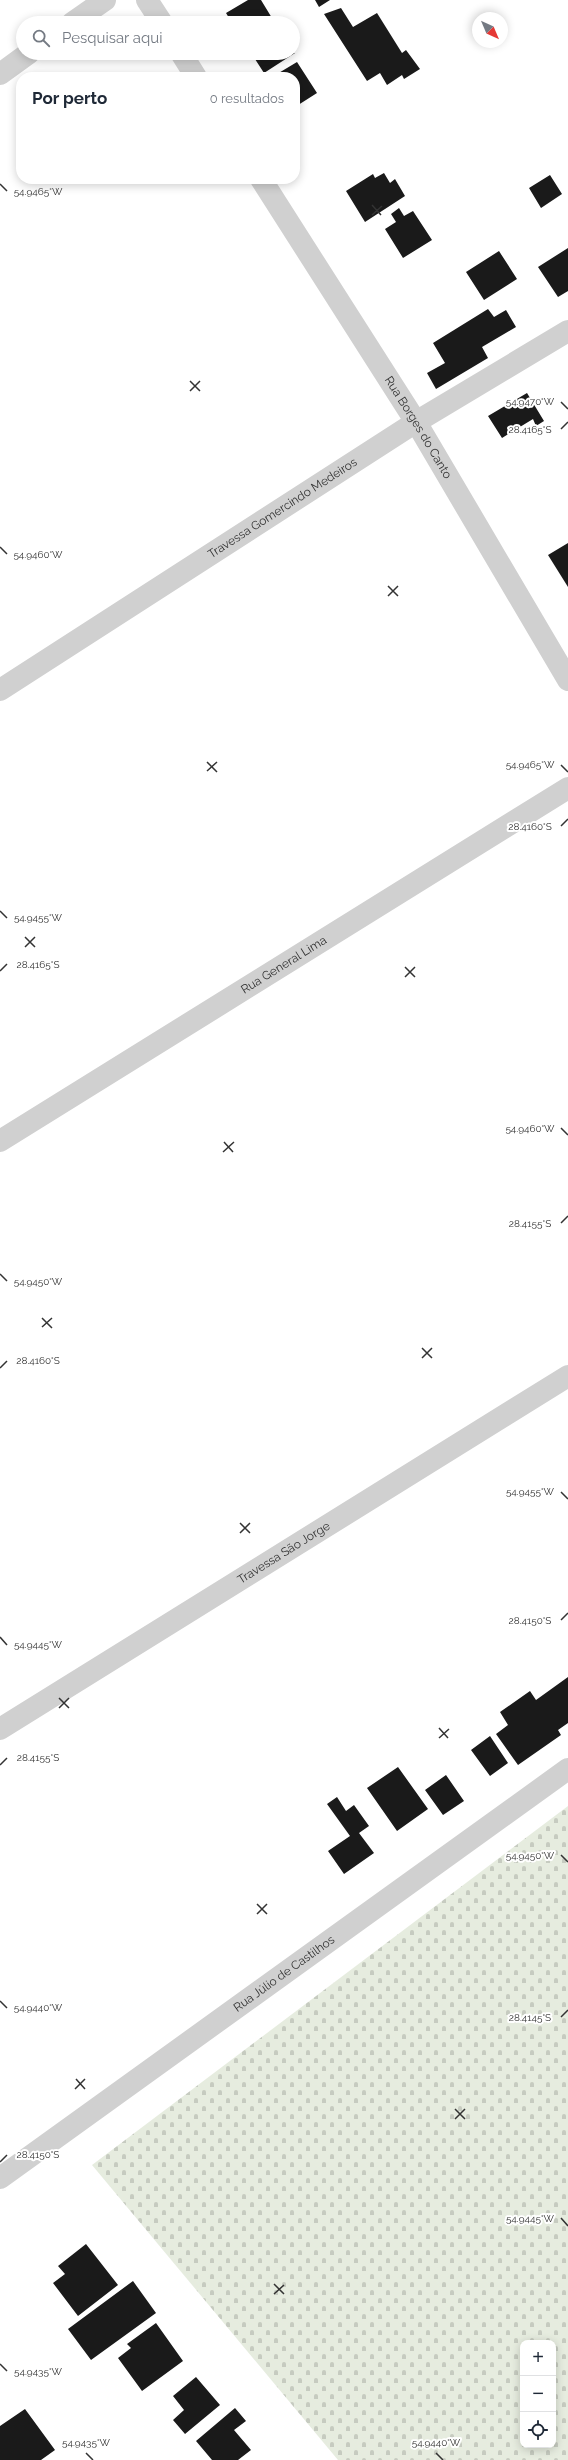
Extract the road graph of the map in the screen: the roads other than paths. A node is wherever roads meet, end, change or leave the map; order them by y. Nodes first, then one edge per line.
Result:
1 (105, 0) edge
2 (147, 0) edge
3 (82, 16) edge
4 (157, 16) edge
5 (19, 60) edge
6 (185, 60) edge
7 (193, 72) edge
8 (0, 74) edge
9 (264, 184) edge
10 (568, 331) edge
11 (416, 422) junction
12 (568, 680) edge
13 (0, 690) edge
14 (568, 788) edge
15 (0, 1141) edge
16 (568, 1376) edge
17 (0, 1729) edge
18 (568, 1769) edge
19 (0, 2178) edge

1 - 3 street
2 - 4 street
5 - 8 street
6 - 7 street
9 - 11 street, Rua Borges do Canto
10 - 11 street, Travessa Gomercindo Medeiros
11 - 12 street, Rua Borges do Canto
11 - 13 street, Travessa Gomercindo Medeiros
14 - 15 street, Rua General Lima
16 - 17 street, Travessa São Jorge
18 - 19 street, Rua Júlio de Castilhos

